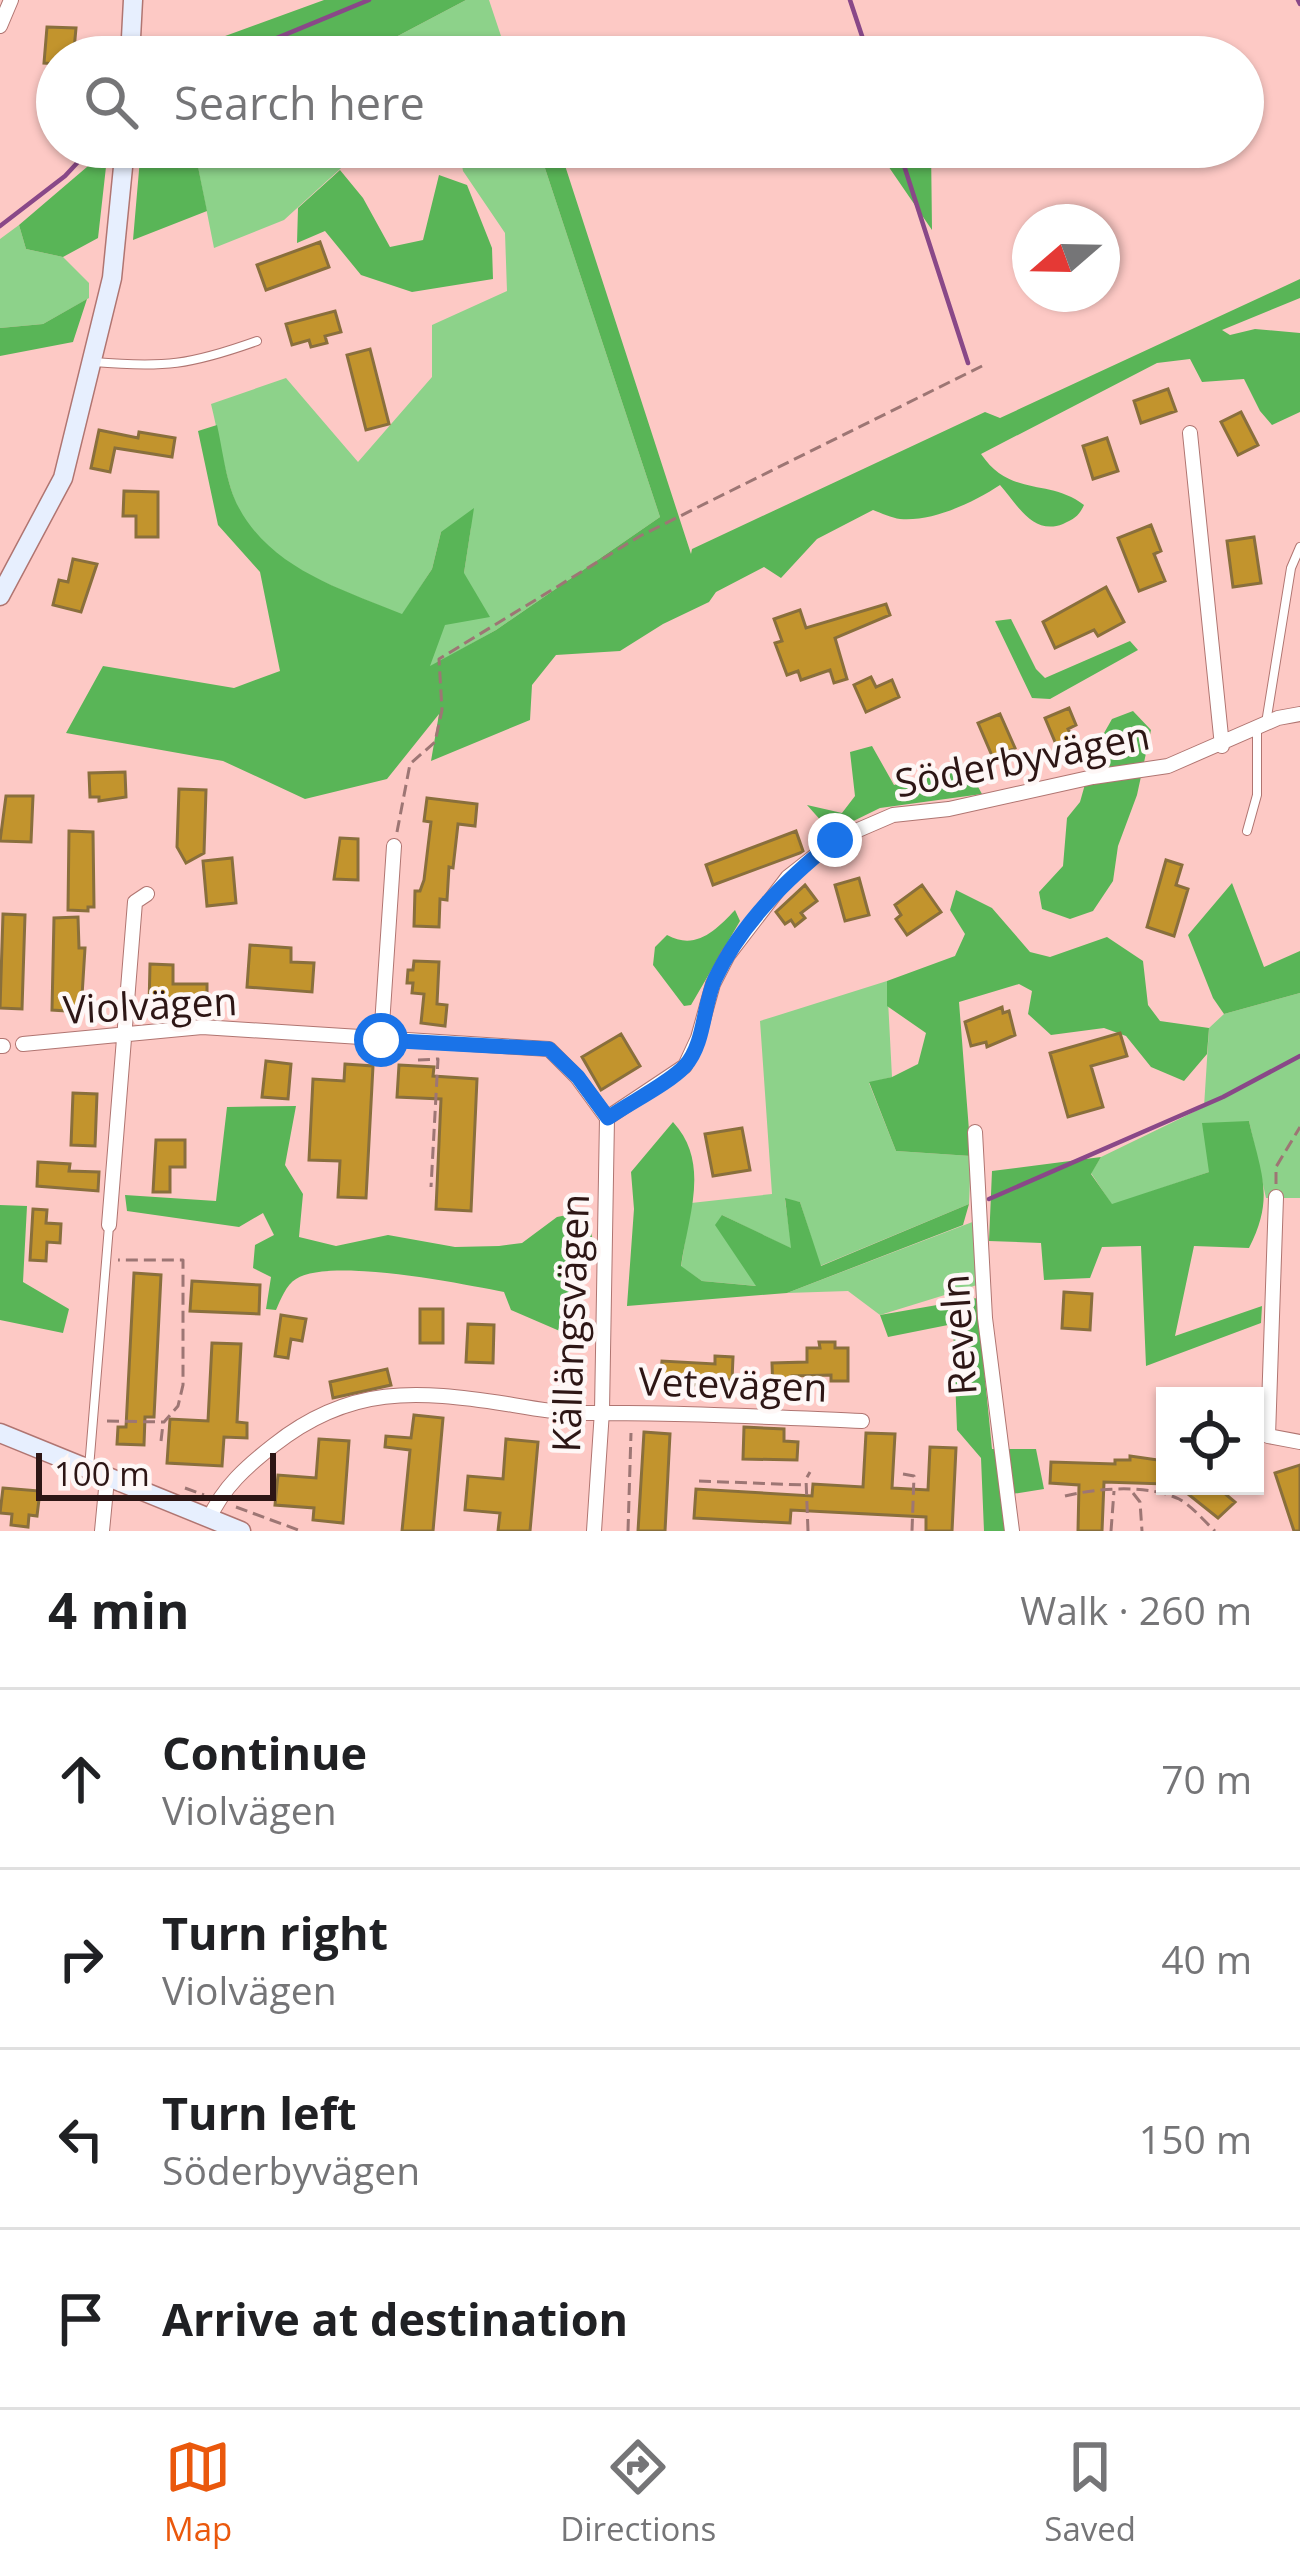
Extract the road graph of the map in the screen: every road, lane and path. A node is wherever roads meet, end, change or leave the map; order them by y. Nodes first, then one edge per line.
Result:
1 (11, 0) edge
2 (133, 0) edge
3 (0, 26) edge
4 (131, 36) edge
5 (123, 168) edge
6 (257, 341) dead end
7 (92, 362) junction
8 (984, 365) dead end
9 (1190, 433) dead end
10 (1300, 548) edge
11 (0, 596) edge
12 (1300, 714) edge
13 (1261, 726) junction
14 (1222, 746) junction
15 (1247, 831) dead end
16 (394, 846) joint
17 (147, 894) dead end
18 (124, 1035) junction
19 (381, 1040) junction
20 (22, 1044) dead end
21 (418, 1060) dead end
22 (608, 1118) junction
23 (1300, 1127) edge
24 (975, 1132) dead end
25 (430, 1187) dead end
26 (1276, 1197) joint
27 (109, 1225) joint
28 (106, 1261) junction
29 (602, 1411) junction
30 (93, 1421) junction
31 (862, 1421) dead end
32 (164, 1422) junction
33 (0, 1433) edge
34 (631, 1433) dead end
35 (161, 1441) dead end
36 (1300, 1442) edge
37 (810, 1472) dead end
38 (903, 1474) dead end
39 (98, 1475) junction
40 (698, 1481) dead end
41 (806, 1485) junction
42 (1114, 1490) junction
43 (1132, 1492) junction
44 (1065, 1496) dead end
45 (208, 1519) junction
46 (102, 1531) edge
47 (242, 1531) edge
48 (594, 1531) edge
49 (628, 1531) edge
50 (808, 1531) edge
51 (912, 1531) edge
52 (1012, 1531) edge
53 (1111, 1531) edge
54 (1142, 1531) edge
55 (1215, 1531) edge

1 - 3 street
2 - 4 street
5 - 7 street
6 - 7 lane
7 - 11 street
8 - 16 path
9 - 14 street
10 - 13 lane
12 - 13 street, Söderbyvägen
13 - 14 street, Söderbyvägen
13 - 15 lane
14 - 22 street, Söderbyvägen
16 - 19 street
17 - 18 street
18 - 19 street, Violvägen
18 - 20 street, Violvägen
18 - 27 street
19 - 22 street, Violvägen
21 - 25 path
22 - 29 street, Källängsvägen
23 - 26 path
24 - 52 street, Reveln
26 - 36 street
27 - 28 lane
28 - 30 lane
28 - 32 path
29 - 31 street, Vetevägen
29 - 45 street, Vetevägen
29 - 48 street, Källängsvägen
30 - 32 path
30 - 39 lane
32 - 35 path
33 - 39 street
34 - 49 path
37 - 41 path
38 - 51 path
39 - 45 street
39 - 46 street
40 - 41 path
41 - 50 path
42 - 43 path
42 - 44 path
42 - 53 path
43 - 54 path
43 - 55 path
45 - 47 street

